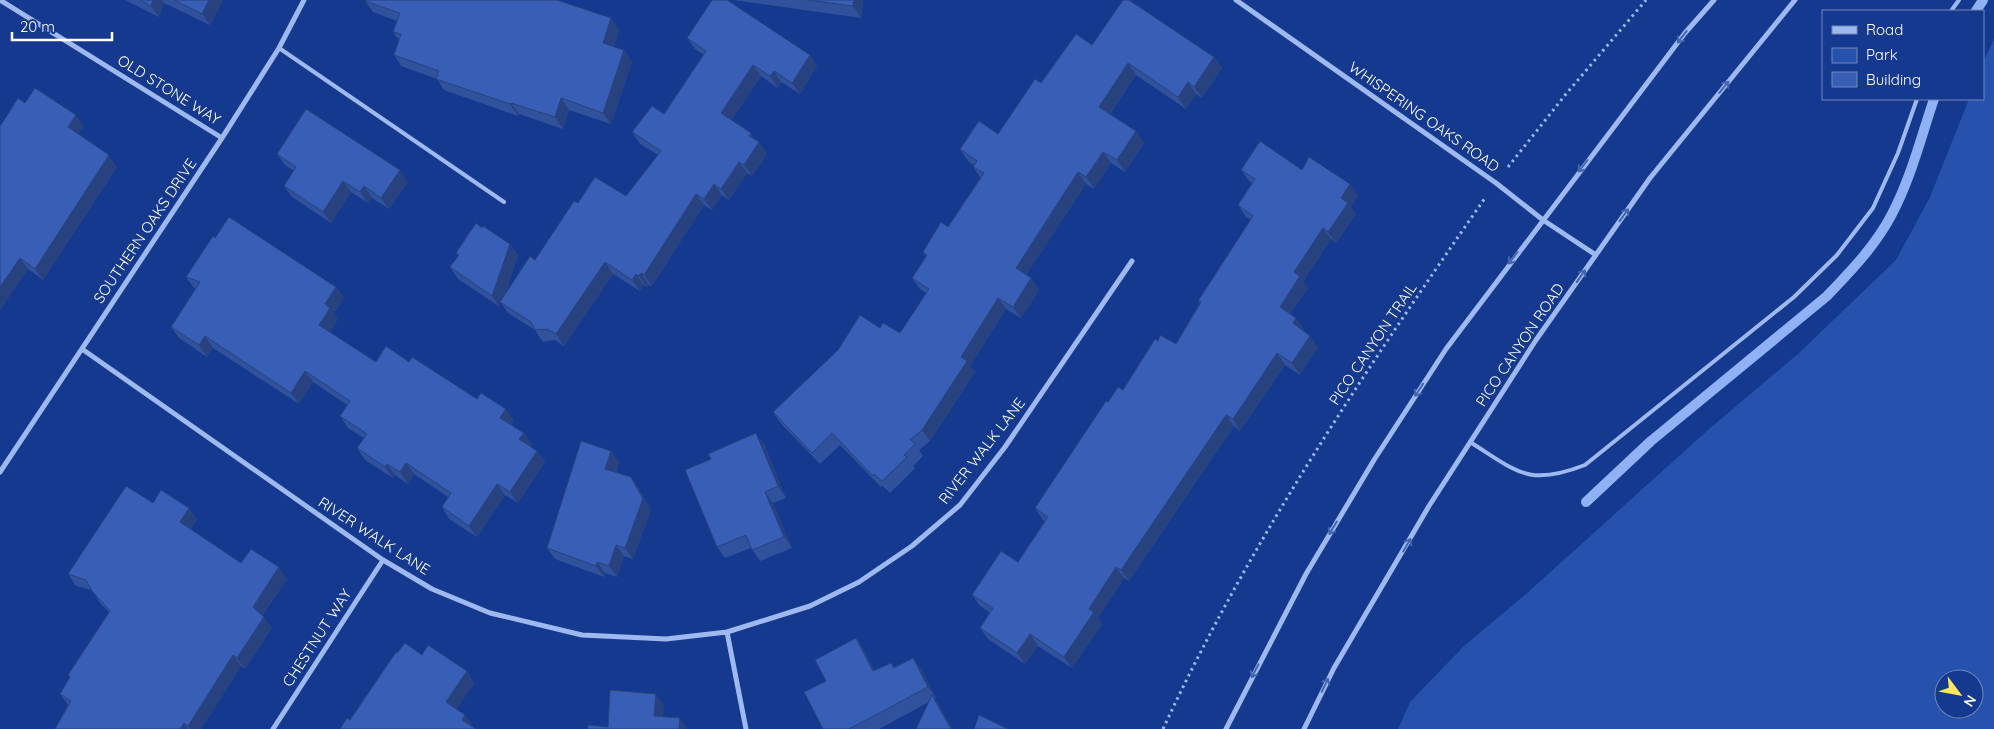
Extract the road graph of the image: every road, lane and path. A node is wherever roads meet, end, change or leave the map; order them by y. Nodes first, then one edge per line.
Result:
1 (0, 0) edge
2 (304, 0) edge
3 (1236, 0) edge
4 (1646, 0) edge
5 (1714, 0) edge
6 (1795, 0) edge
7 (279, 48) junction
8 (1917, 100) edge
9 (222, 138) junction
10 (1496, 183) junction
11 (504, 202) dead end
12 (1543, 220) junction
13 (1596, 255) junction
14 (1132, 261) dead end
15 (82, 350) junction
16 (1470, 442) junction
17 (0, 472) edge
18 (382, 560) junction
19 (727, 632) junction
20 (273, 729) edge
21 (746, 729) edge
22 (1163, 729) edge
23 (1226, 729) edge
24 (1304, 729) edge

1 - 9 street, OLD STONE WAY
2 - 7 street, SOUTHERN OAKS DRIVE
3 - 10 street, WHISPERING OAKS ROAD
4 - 10 path, PICO CANYON TRAIL
5 -> 12 street
13 -> 6 street, PICO CANYON ROAD
7 - 9 street, SOUTHERN OAKS DRIVE
7 - 11 lane
8 - 16 lane
9 - 15 street, SOUTHERN OAKS DRIVE
10 - 12 street, WHISPERING OAKS ROAD
10 - 22 path, PICO CANYON TRAIL
12 - 13 street, WHISPERING OAKS ROAD
12 -> 23 street
16 -> 13 street, PICO CANYON ROAD
14 - 19 street, RIVER WALK LANE
15 - 17 street, SOUTHERN OAKS DRIVE
15 - 18 street, RIVER WALK LANE
24 -> 16 street, PICO CANYON ROAD
18 - 19 street, RIVER WALK LANE
18 - 20 street, CHESTNUT WAY
19 - 21 street

